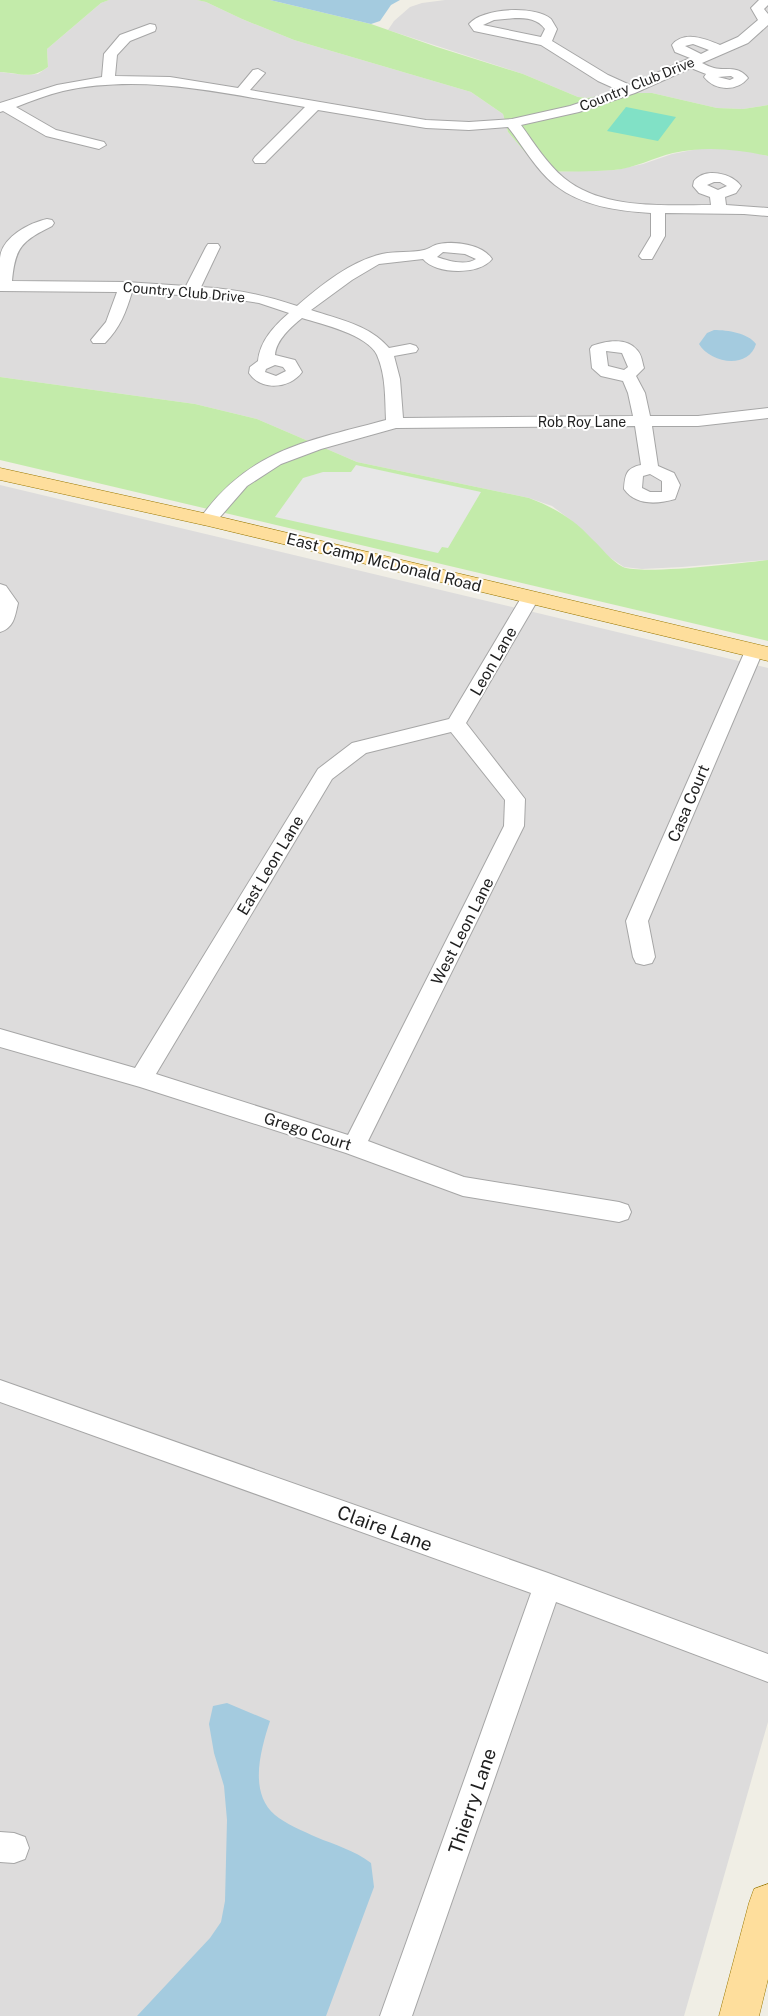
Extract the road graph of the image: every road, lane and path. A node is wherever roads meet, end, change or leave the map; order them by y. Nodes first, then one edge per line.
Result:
1 (767, 0) edge
2 (765, 22) edge
3 (150, 28) dead end
4 (545, 42) junction
5 (720, 50) junction
6 (696, 61) junction
7 (715, 72) dead end
8 (258, 73) dead end
9 (108, 81) junction
10 (630, 90) junction
11 (240, 92) junction
12 (315, 105) junction
13 (2, 107) edge
14 (512, 123) junction
15 (99, 145) dead end
16 (260, 160) dead end
17 (658, 208) junction
18 (768, 212) edge
19 (48, 223) dead end
20 (214, 247) dead end
21 (429, 254) dead end
22 (647, 256) dead end
23 (2, 286) edge
24 (126, 287) junction
25 (192, 290) junction
26 (300, 311) junction
27 (99, 340) dead end
28 (410, 349) dead end
29 (385, 353) junction
30 (266, 362) dead end
31 (627, 376) dead end
32 (768, 413) edge
33 (642, 422) junction
34 (395, 423) junction
35 (650, 469) dead end
36 (0, 474) edge
37 (208, 520) junction
38 (0, 590) edge
39 (530, 598) junction
40 (0, 626) edge
41 (761, 653) edge
42 (456, 724) junction
43 (644, 957) dead end
44 (0, 1038) edge
45 (141, 1078) junction
46 (354, 1146) junction
47 (619, 1212) dead end
48 (0, 1391) edge
49 (548, 1586) junction
50 (768, 1668) edge
51 (768, 1903) edge
52 (396, 2016) edge
53 (739, 2016) edge

1 - 2 street, Country Club Drive
2 - 5 street, Country Club Drive
3 - 9 street
4 - 4 street
4 - 10 street
5 - 6 street, Country Club Drive
5 - 6 street
6 - 7 street
6 - 10 street, Country Club Drive
8 - 11 street
9 - 11 street, Country Club Drive
9 - 13 street, Country Club Drive
10 - 14 street, Country Club Drive
11 - 12 street, Country Club Drive
12 - 14 street, Country Club Drive
12 - 16 street
13 - 15 street
14 - 17 street
17 - 18 street
17 - 22 street
19 - 23 street
20 - 25 street
21 - 26 street
23 - 24 street, Country Club Drive
24 - 25 street, Country Club Drive
24 - 27 street
25 - 26 street, Country Club Drive
26 - 29 street, Country Club Drive
26 - 30 street
28 - 29 street
29 - 34 street
31 - 33 street
32 - 33 street, Rob Roy Lane
33 - 34 street, Rob Roy Lane
33 - 35 street
34 - 37 street
36 - 37 main road, East Camp McDonald Road
37 - 39 main road, East Camp McDonald Road
38 - 40 street
39 - 41 main road, East Camp McDonald Road
39 - 42 street, Leon Lane
41 - 43 street, Casa Court
42 - 45 street, East Leon Lane
42 - 46 street, West Leon Lane
44 - 45 street, Grego Court
45 - 46 street, Grego Court
46 - 47 street, Grego Court
48 - 49 street, Claire Lane
49 - 50 street, Claire Lane
49 - 52 street, Thierry Lane
51 - 53 main road

